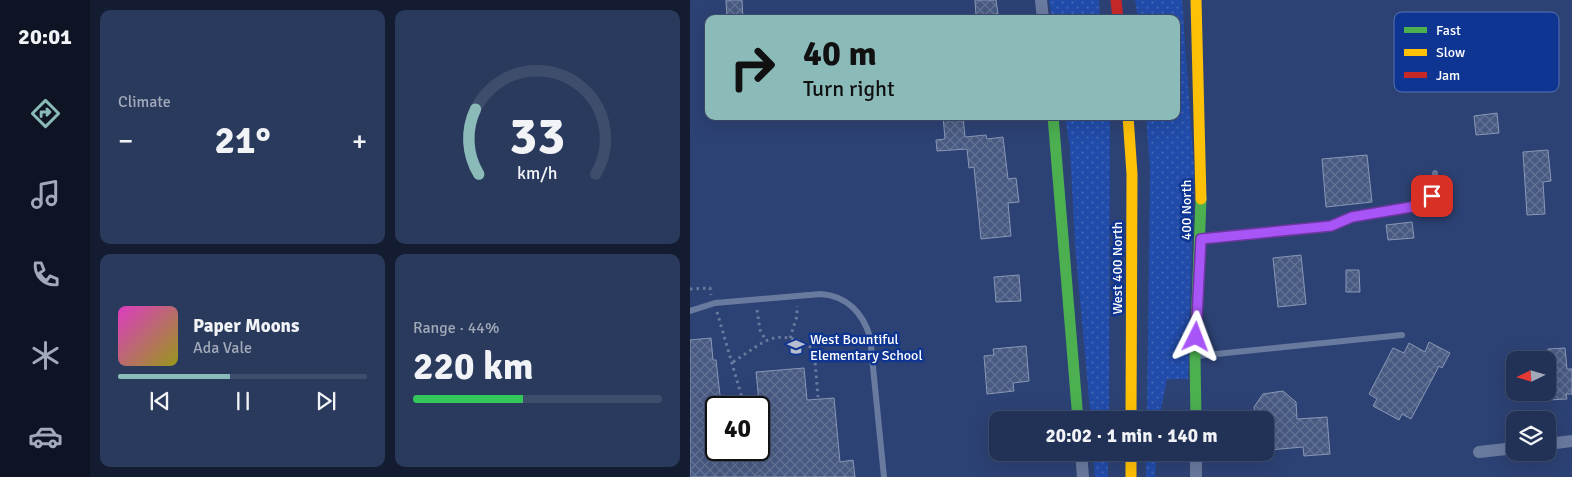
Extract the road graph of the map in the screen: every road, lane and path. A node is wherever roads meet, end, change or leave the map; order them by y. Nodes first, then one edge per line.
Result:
1 (1041, 0) edge
2 (1116, 0) edge
3 (1196, 0) edge
4 (1043, 15) edge
5 (1118, 15) edge
6 (1053, 120) edge
7 (1128, 120) edge
8 (1435, 173) dead end
9 (1201, 239) junction
10 (690, 289) edge
11 (796, 296) junction
12 (755, 299) junction
13 (715, 303) junction
14 (690, 311) edge
15 (1402, 335) dead end
16 (790, 338) junction
17 (766, 341) junction
18 (1195, 356) junction
19 (733, 362) junction
20 (742, 396) edge
21 (818, 397) dead end
22 (1077, 411) edge
23 (1131, 411) edge
24 (1196, 411) edge
25 (1572, 441) edge
26 (1556, 443) edge
27 (1506, 449) edge
28 (1479, 452) dead end
29 (1082, 461) edge
30 (1131, 461) edge
31 (1196, 461) edge
32 (884, 477) edge
33 (1083, 477) edge
34 (1131, 477) edge
35 (1196, 477) edge

1 - 4 street
2 - 5 street
3 - 9 street, 400 North
6 - 22 street
7 - 23 street, West 400 North
8 - 9 lane
9 - 18 street, 400 North
10 - 13 path
11 - 12 lane
11 - 16 path
11 - 32 lane
12 - 13 lane
12 - 17 path
13 - 14 lane
13 - 19 path
15 - 18 lane
16 - 17 path
16 - 21 path
17 - 19 path
18 - 24 street, 400 North
19 - 20 path
25 - 26 street
27 - 28 street
29 - 33 street
30 - 34 street
31 - 35 street

